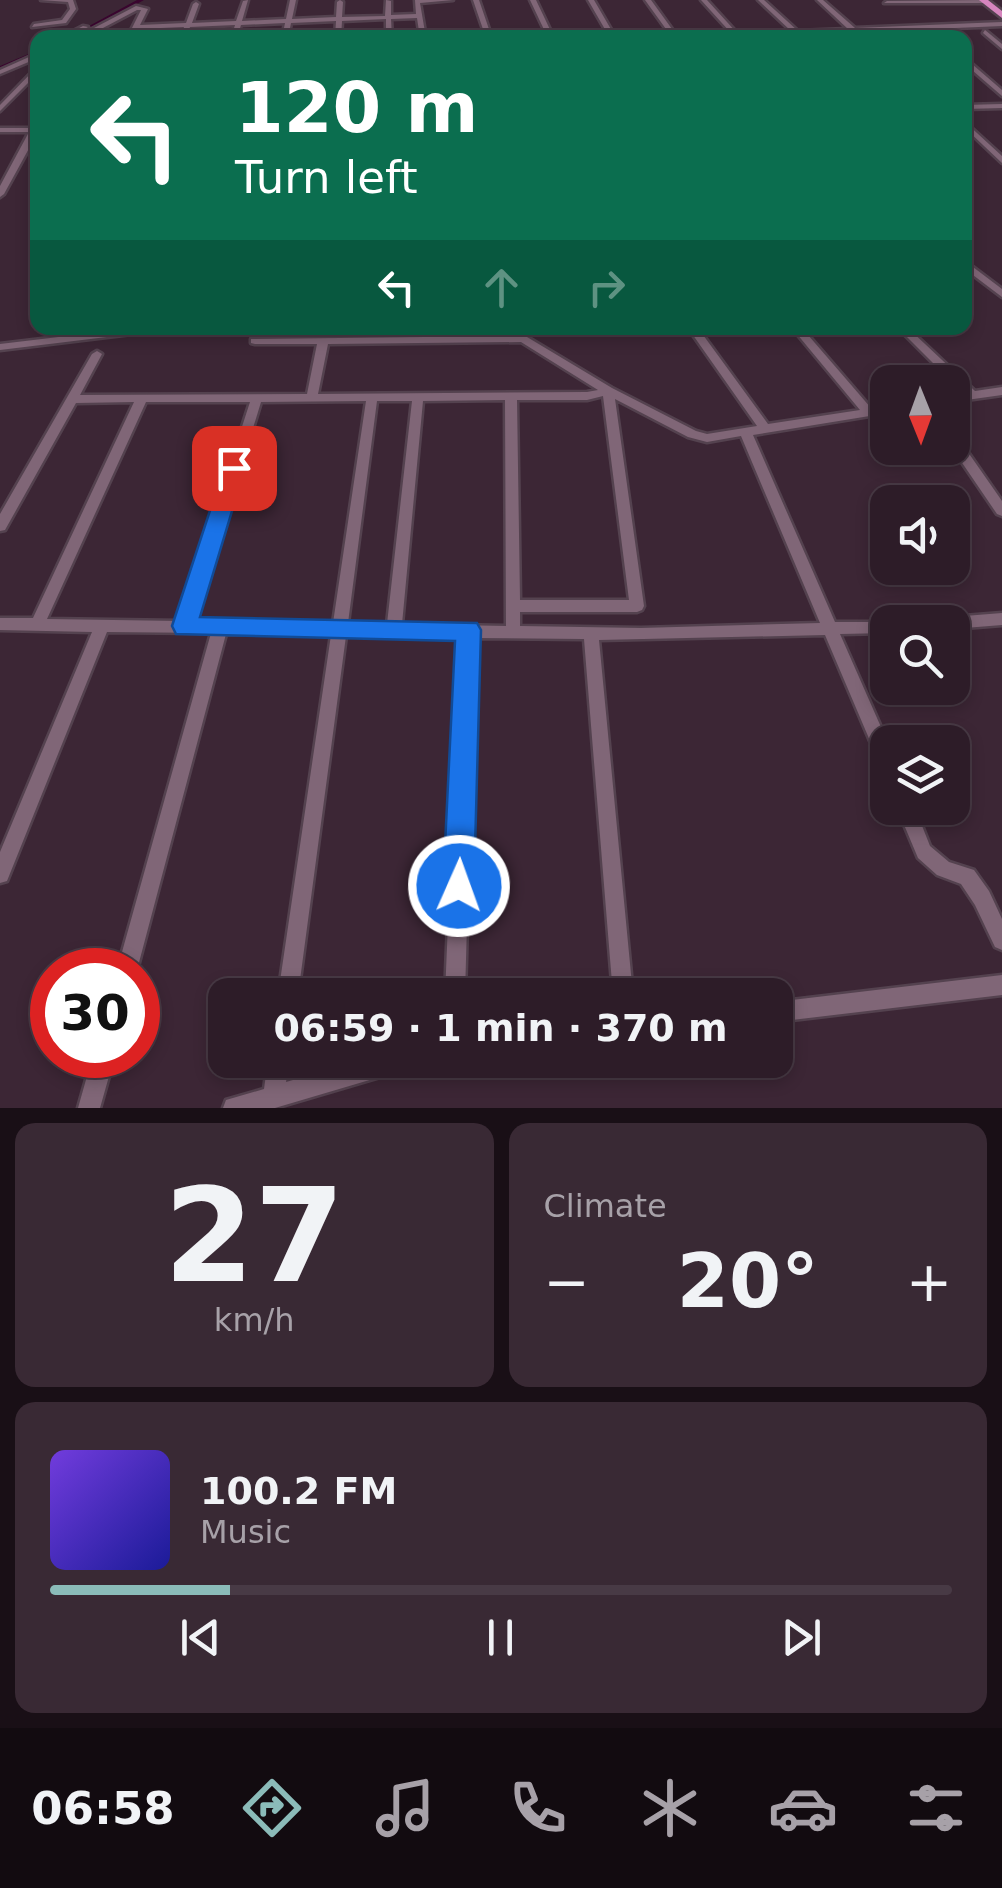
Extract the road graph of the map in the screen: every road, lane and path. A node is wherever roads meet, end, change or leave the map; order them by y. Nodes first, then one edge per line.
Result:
1 (44, 0) edge
2 (148, 0) edge
3 (294, 0) edge
4 (450, 0) edge
5 (476, 0) edge
6 (533, 0) edge
7 (591, 0) edge
8 (648, 0) edge
9 (704, 0) edge
10 (761, 0) edge
11 (820, 0) edge
12 (986, 0) edge
13 (246, 1) edge
14 (388, 1) edge
15 (340, 2) edge
16 (886, 2) edge
17 (948, 2) junction
18 (135, 4) edge
19 (196, 4) dead end
20 (1002, 12) edge
21 (420, 16) junction
22 (388, 18) junction
23 (340, 20) junction
24 (288, 21) junction
25 (239, 23) junction
26 (1002, 24) edge
27 (188, 25) junction
28 (976, 25) junction
29 (34, 26) dead end
30 (136, 27) junction
31 (911, 28) junction
32 (80, 30) edge
33 (91, 30) edge
34 (134, 30) edge
35 (186, 30) edge
36 (237, 30) edge
37 (287, 30) edge
38 (339, 30) edge
39 (389, 30) edge
40 (423, 30) edge
41 (486, 30) edge
42 (547, 30) edge
43 (608, 30) edge
44 (670, 30) edge
45 (731, 30) edge
46 (794, 30) edge
47 (846, 30) edge
48 (891, 30) edge
49 (985, 32) junction
50 (1002, 32) edge
51 (972, 33) edge
52 (1002, 47) edge
53 (30, 55) edge
54 (30, 57) edge
55 (18, 64) junction
56 (0, 66) edge
57 (30, 66) edge
58 (972, 66) edge
59 (30, 75) edge
60 (1002, 94) edge
61 (972, 106) edge
62 (1002, 106) edge
63 (0, 109) edge
64 (30, 128) edge
65 (0, 130) edge
66 (972, 131) edge
67 (30, 138) edge
68 (1001, 158) edge
69 (0, 194) edge
70 (972, 270) edge
71 (1002, 294) edge
72 (38, 335) edge
73 (89, 335) edge
74 (517, 335) edge
75 (698, 335) edge
76 (803, 335) edge
77 (910, 335) edge
78 (524, 339) junction
79 (324, 340) junction
80 (255, 341) dead end
81 (36, 342) junction
82 (0, 346) edge
83 (97, 354) dead end
84 (608, 390) junction
85 (1002, 390) edge
86 (972, 394) joint
87 (418, 396) junction
88 (511, 396) junction
89 (312, 397) junction
90 (372, 397) junction
91 (72, 398) junction
92 (142, 398) junction
93 (257, 398) junction
94 (868, 412) joint
95 (766, 429) junction
96 (746, 433) junction
97 (970, 464) edge
98 (1002, 511) edge
99 (0, 526) edge
100 (515, 606) junction
101 (636, 606) junction
102 (1002, 619) edge
103 (970, 622) edge
104 (0, 624) edge
105 (37, 624) junction
106 (102, 626) junction
107 (184, 626) junction
108 (220, 627) junction
109 (341, 628) junction
110 (394, 629) junction
111 (870, 629) edge
112 (468, 630) junction
113 (513, 631) junction
114 (833, 632) junction
115 (591, 633) junction
116 (641, 634) junction
117 (872, 725) edge
118 (913, 825) edge
119 (0, 874) edge
120 (1002, 940) edge
121 (133, 948) edge
122 (290, 978) edge
123 (456, 978) edge
124 (621, 978) edge
125 (1002, 985) edge
126 (793, 1010) edge
127 (98, 1078) edge
128 (276, 1078) edge
129 (340, 1078) edge
130 (273, 1098) junction
131 (90, 1108) edge
132 (234, 1108) edge

1 - 29 street
2 - 18 street
3 - 24 street
4 - 21 street
5 - 41 street
6 - 42 street
7 - 43 street
8 - 44 street
9 - 45 street
10 - 46 street
11 - 47 street
12 - 17 street
12 - 20 highway
13 - 25 street
14 - 22 street
15 - 23 street
16 - 17 street
16 - 31 street
17 - 28 street
18 - 30 street
18 - 32 street
18 - 33 street
19 - 27 street
21 - 22 street
21 - 40 street
22 - 23 street
22 - 39 street
23 - 24 street
23 - 38 street
24 - 25 street
24 - 37 street
25 - 27 street
25 - 36 street
26 - 28 street
27 - 30 street
27 - 35 street
28 - 31 street
30 - 34 street
31 - 48 street
49 - 50 street
49 - 51 street
49 - 52 street
53 - 56 street
54 - 55 street
55 - 56 street
55 - 57 street
58 - 60 street
59 - 63 street
61 - 62 street
64 - 65 street
66 - 68 street
67 - 69 street
70 - 71 street
72 - 81 street
73 - 81 street
74 - 78 street
75 - 95 street
76 - 94 street
77 - 86 street
78 - 79 street
78 - 84 street
79 - 80 street
79 - 89 street
81 - 82 street
83 - 91 street
84 - 88 street
84 - 96 street
84 - 101 street
85 - 86 street
87 - 88 street
87 - 90 street
87 - 110 street
88 - 100 street
89 - 90 street
89 - 93 street
90 - 109 street
91 - 92 street
91 - 99 street
92 - 93 street
92 - 105 street
93 - 107 street
94 - 95 street
95 - 96 street
96 - 114 street
97 - 98 street
100 - 101 street
100 - 113 street
101 - 116 street
102 - 103 street
104 - 105 street
105 - 106 street
106 - 107 street
106 - 119 street
107 - 108 street
108 - 109 street
108 - 121 street
109 - 110 street
109 - 122 street
110 - 112 street
111 - 114 street
112 - 113 street
112 - 123 street
113 - 115 street
114 - 116 street
114 - 117 street
115 - 116 street
115 - 124 street
118 - 120 street
125 - 126 street
127 - 131 street
128 - 130 street
129 - 130 street
130 - 132 street

